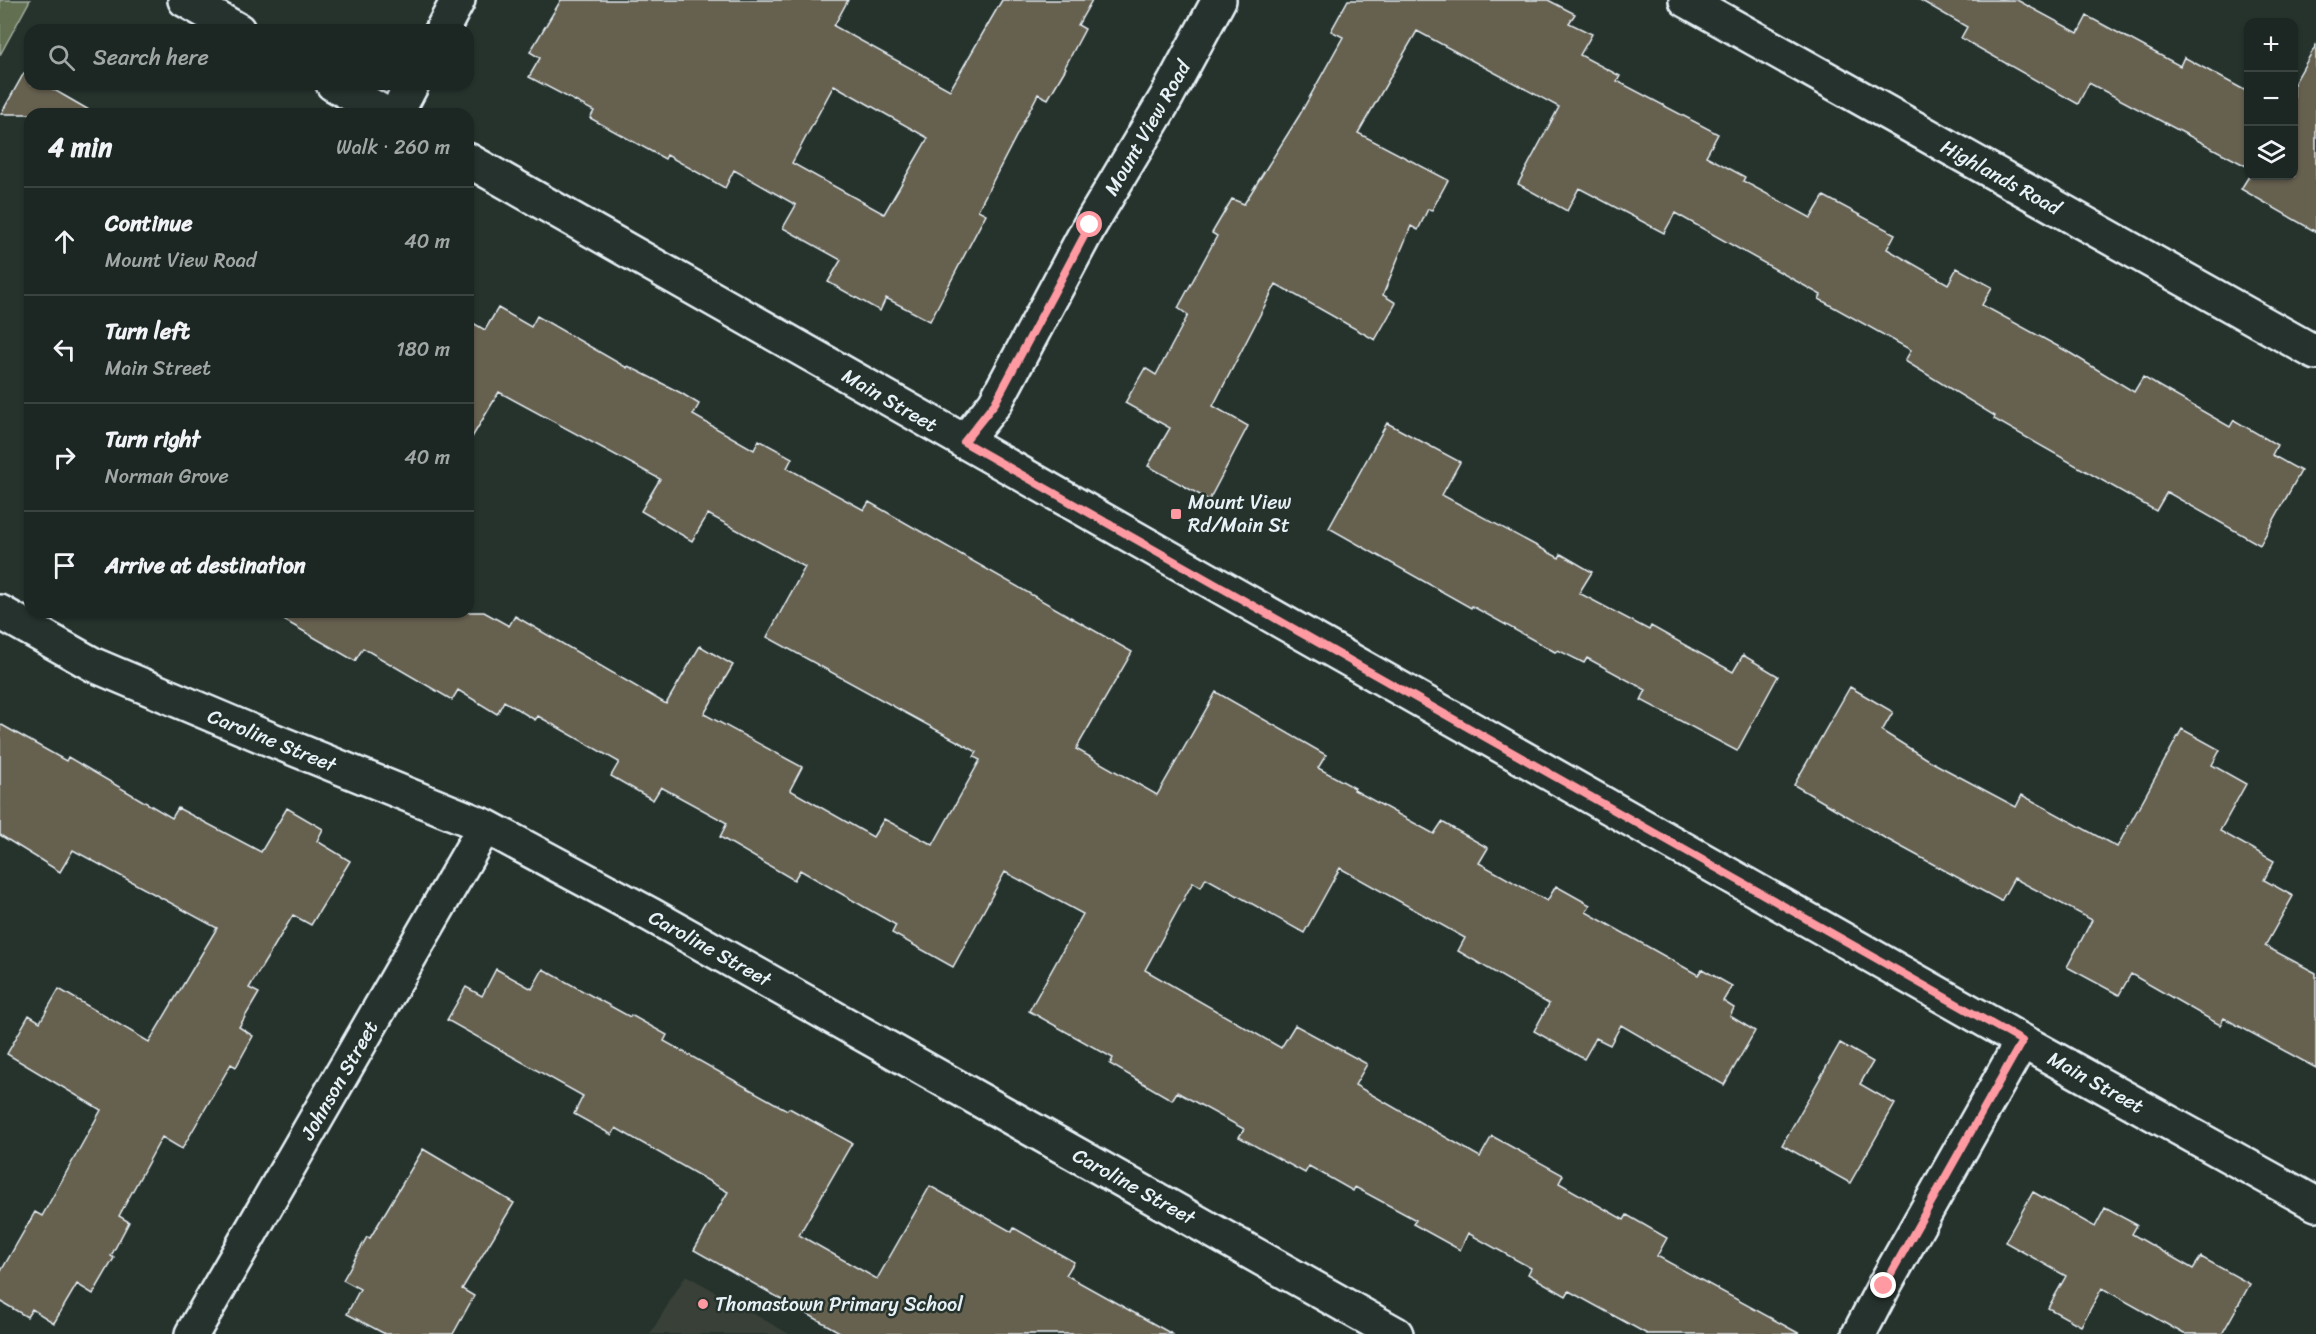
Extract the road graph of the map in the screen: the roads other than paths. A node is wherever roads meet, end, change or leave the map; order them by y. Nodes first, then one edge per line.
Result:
1 (185, 0) edge
2 (458, 0) edge
3 (1219, 0) edge
4 (1686, 0) edge
5 (227, 24) edge
6 (445, 24) edge
7 (344, 90) edge
8 (409, 90) edge
9 (375, 108) edge
10 (399, 108) edge
11 (474, 163) edge
12 (2316, 353) edge
13 (964, 442) junction
14 (0, 612) edge
15 (485, 826) junction
16 (2022, 1041) junction
17 (2316, 1204) edge
18 (192, 1334) edge
19 (1396, 1334) edge
20 (1859, 1334) edge

1 - 5 street
2 - 6 street
3 - 13 street, Mount View Road
4 - 12 street, Highlands Road
7 - 9 street
8 - 10 street
11 - 13 street, Main Street
13 - 16 street, Main Street
14 - 15 street, Caroline Street
15 - 18 street, Johnson Street
15 - 19 street, Caroline Street
16 - 17 street, Main Street
16 - 20 street

